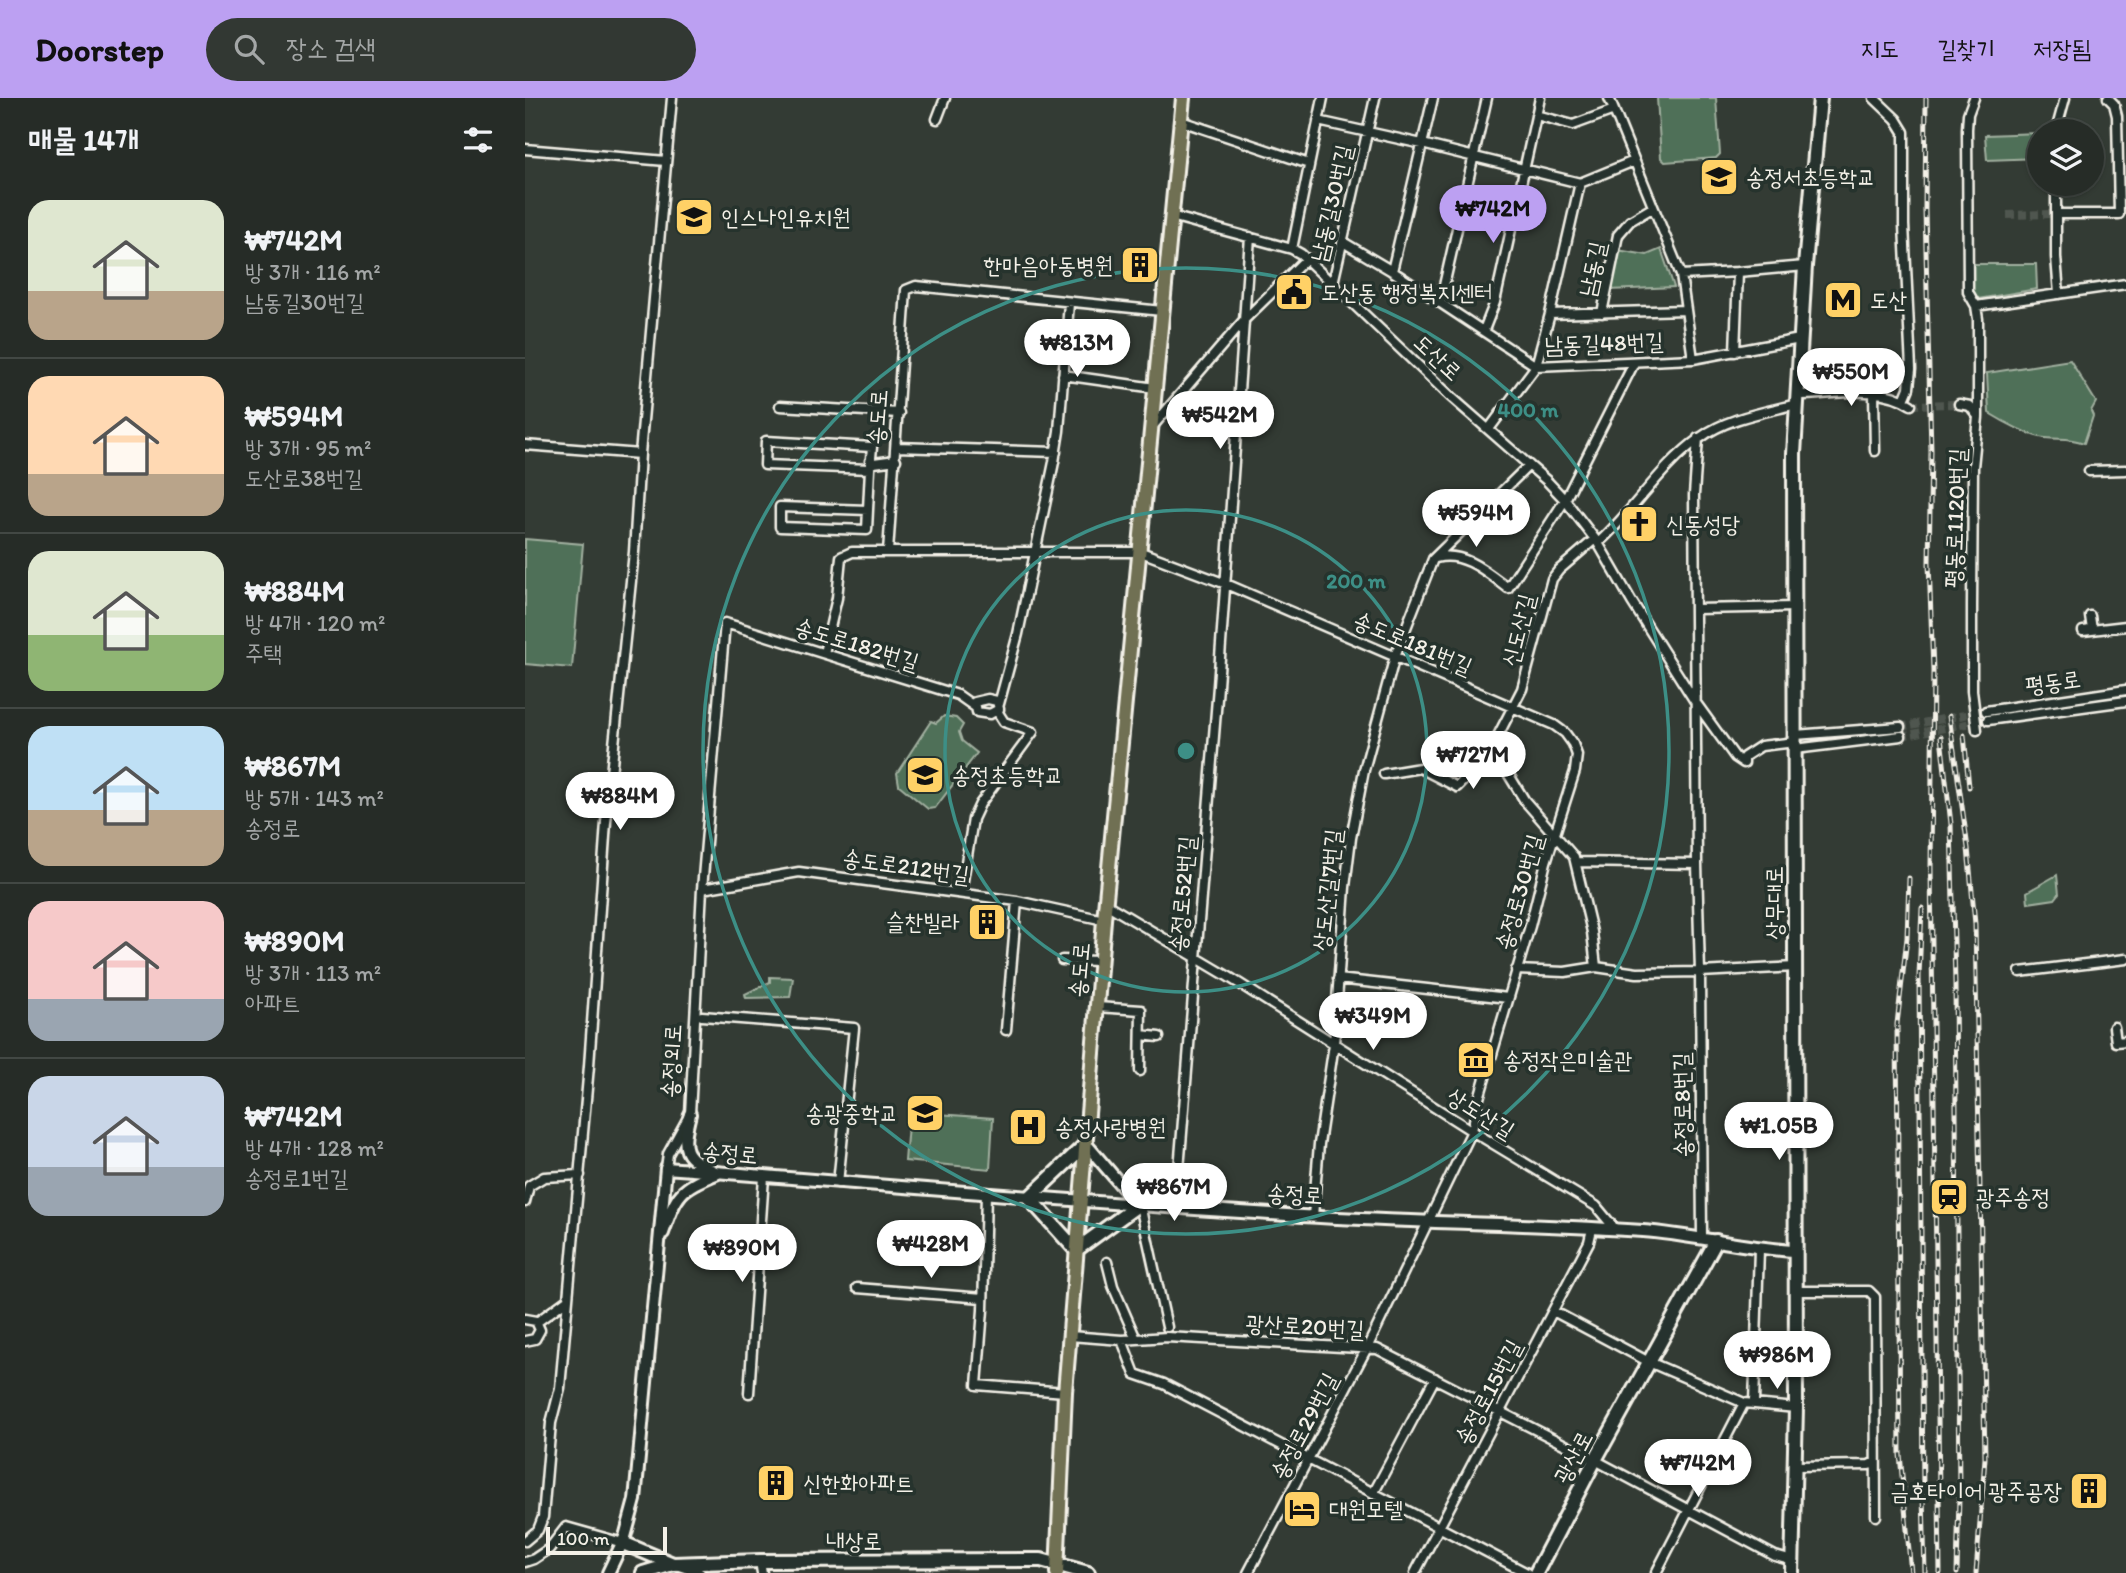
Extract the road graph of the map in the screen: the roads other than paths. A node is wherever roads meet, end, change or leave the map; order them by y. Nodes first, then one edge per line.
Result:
1 (671, 98) edge
2 (945, 98) edge
3 (1183, 98) edge
4 (1323, 98) edge
5 (1375, 98) edge
6 (1433, 98) edge
7 (1487, 98) edge
8 (1540, 98) edge
9 (1609, 98) edge
10 (1820, 98) edge
11 (1874, 98) edge
12 (1974, 98) edge
13 (2065, 98) edge
14 (2108, 98) edge
15 (1614, 110) junction
16 (1536, 115) junction
17 (937, 119) dead end
18 (2059, 119) edge
19 (1181, 121) junction
20 (1318, 121) junction
21 (2122, 130) edge
22 (1367, 131) junction
23 (1422, 144) junction
24 (525, 149) edge
25 (2122, 155) edge
26 (1474, 156) junction
27 (666, 161) junction
28 (1634, 161) junction
29 (1309, 163) junction
30 (1524, 168) junction
31 (1580, 183) junction
32 (2056, 196) edge
33 (1652, 208) junction
34 (2057, 214) junction
35 (2123, 214) edge
36 (1171, 215) junction
37 (1250, 237) junction
38 (1343, 242) junction
39 (1292, 249) junction
40 (1306, 259) junction
41 (1805, 266) junction
42 (1392, 271) junction
43 (1738, 272) junction
44 (1681, 275) junction
45 (1333, 284) junction
46 (2126, 284) edge
47 (2059, 293) junction
48 (1069, 303) junction
49 (1440, 303) junction
50 (1976, 306) junction
51 (1685, 310) junction
52 (1162, 311) junction
53 (1602, 313) junction
54 (1550, 314) junction
55 (1244, 320) junction
56 (1484, 330) junction
57 (1800, 339) junction
58 (1735, 352) junction
59 (1693, 359) junction
60 (1634, 363) junction
61 (1536, 366) junction
62 (1063, 375) junction
63 (1155, 388) junction
64 (1874, 393) junction
65 (1797, 400) junction
66 (1959, 404) tunnel mouth
67 (780, 406) dead end
68 (899, 413) junction
69 (1978, 418) junction
70 (1151, 428) junction
71 (1489, 429) junction
72 (1698, 438) junction
73 (525, 445) edge
74 (896, 447) junction
75 (1875, 451) dead end
76 (1056, 452) junction
77 (640, 454) junction
78 (896, 460) junction
79 (870, 465) junction
80 (1529, 465) junction
81 (2126, 470) edge
82 (2089, 471) dead end
83 (1565, 500) junction
84 (867, 510) junction
85 (1596, 541) junction
86 (888, 552) junction
87 (1141, 552) junction
88 (1035, 553) junction
89 (1433, 559) junction
90 (1226, 584) junction
91 (1795, 607) junction
92 (1696, 609) junction
93 (2091, 616) dead end
94 (725, 623) joint
95 (2126, 626) edge
96 (824, 653) junction
97 (1395, 656) junction
98 (2126, 690) edge
99 (2126, 701) edge
100 (1696, 703) junction
101 (1514, 706) junction
102 (975, 707) junction
103 (998, 707) junction
104 (1986, 710) tunnel mouth
105 (1988, 720) tunnel mouth
106 (1976, 730) dead end
107 (1795, 742) junction
108 (1573, 744) joint
109 (1487, 757) junction
110 (1384, 774) dead end
111 (1554, 836) junction
112 (1576, 862) junction
113 (1696, 864) junction
114 (702, 889) junction
115 (961, 893) junction
116 (1017, 901) junction
117 (1105, 904) junction
118 (1104, 920) junction
119 (1196, 957) junction
120 (1062, 960) dead end
121 (2126, 960) edge
122 (1100, 961) junction
123 (1596, 967) junction
124 (1795, 967) junction
125 (1516, 970) junction
126 (1700, 972) junction
127 (2020, 972) dead end
128 (1338, 979) junction
129 (1508, 998) junction
130 (1097, 1007) junction
131 (702, 1016) dead end
132 (2114, 1027) dead end
133 (1006, 1030) dead end
134 (1141, 1035) junction
135 (1159, 1037) dead end
136 (2126, 1041) edge
137 (1334, 1044) junction
138 (1140, 1071) dead end
139 (690, 1114) junction
140 (1472, 1131) junction
141 (1086, 1144) junction
142 (666, 1168) junction
143 (718, 1172) junction
144 (580, 1175) junction
145 (764, 1177) junction
146 (838, 1182) junction
147 (986, 1195) junction
148 (1029, 1198) junction
149 (525, 1202) edge
150 (1081, 1202) junction
151 (1139, 1205) junction
152 (1176, 1207) junction
153 (1313, 1216) junction
154 (1429, 1222) junction
155 (1592, 1229) junction
156 (1615, 1229) junction
157 (1702, 1238) junction
158 (1716, 1241) junction
159 (658, 1245) junction
160 (1759, 1249) junction
161 (1076, 1250) junction
162 (1795, 1251) junction
163 (1107, 1262) dead end
164 (857, 1289) dead end
165 (1795, 1291) junction
166 (983, 1298) junction
167 (567, 1300) junction
168 (1553, 1311) junction
169 (525, 1319) edge
170 (537, 1322) junction
171 (1167, 1327) dead end
172 (1070, 1336) junction
173 (1136, 1339) junction
174 (525, 1340) edge
175 (1122, 1340) junction
176 (1367, 1348) junction
177 (1649, 1362) junction
178 (1435, 1378) junction
179 (1065, 1392) junction
180 (749, 1393) dead end
181 (1749, 1403) junction
182 (1796, 1408) junction
183 (1500, 1412) junction
184 (1309, 1458) junction
185 (1595, 1460) junction
186 (1875, 1462) junction
187 (1796, 1466) junction
188 (1373, 1494) junction
189 (1689, 1510) junction
190 (1876, 1516) dead end
191 (1438, 1528) junction
192 (525, 1541) edge
193 (623, 1543) junction
194 (525, 1562) edge
195 (673, 1564) junction
196 (761, 1567) edge
197 (1792, 1567) edge
198 (1058, 1568) edge
199 (608, 1573) edge
200 (643, 1573) edge
201 (699, 1573) edge
202 (1088, 1573) edge
203 (1248, 1573) edge
204 (1415, 1573) edge
205 (1527, 1573) edge
206 (1536, 1573) edge
207 (1656, 1573) edge

1 - 27 street
2 - 17 street
3 - 19 main road, 송도로
4 - 20 street
5 - 22 street
6 - 23 street
7 - 26 street
8 - 16 street
9 - 15 street
10 - 41 main road, 상무대로
11 - 64 street, 신도산길
12 - 50 street, 평동로1120번길
13 - 18 street
14 - 21 street
15 - 16 street
15 - 28 street
16 - 30 street
19 - 29 street
19 - 36 main road, 송도로
20 - 22 street, 남동길30번길
20 - 29 street
21 - 25 street
22 - 23 street, 남동길30번길
22 - 38 street, 남동길30번길
23 - 26 street, 남동길30번길
23 - 42 street
24 - 27 street
25 - 35 street
26 - 30 street, 남동길30번길
26 - 49 street
27 - 77 street
28 - 31 street
28 - 33 street
29 - 39 street
30 - 31 street, 남동길30번길
30 - 56 street
31 - 54 street
32 - 34 street
33 - 44 street
33 - 53 street, 남동길
34 - 35 street
34 - 47 street
36 - 37 street, 도산로
36 - 52 main road, 송도로
37 - 39 street, 도산로
37 - 55 street, 송정로52번길
38 - 42 street, 남동길48번길
38 - 45 street, 남동길30번길
39 - 40 street, 도산로
40 - 45 street, 도산로
40 - 55 street
41 - 43 street
41 - 57 main road, 상무대로
42 - 49 street, 남동길48번길
43 - 44 street
43 - 58 street
44 - 51 street
45 - 71 street, 도산로
46 - 47 street
47 - 50 street
48 - 52 street, 송도로
48 - 62 street
48 - 68 street, 송도로
49 - 56 street, 남동길48번길
50 - 69 street, 평동로1120번길
51 - 53 street, 남동길
51 - 59 street
52 - 63 main road, 송도로
53 - 54 street, 남동길
54 - 61 street
55 - 70 street
55 - 90 street, 송정로52번길
56 - 61 street, 남동길48번길
57 - 58 street
57 - 65 main road, 상무대로
58 - 59 street, 남동길48번길
59 - 60 street, 남동길48번길
60 - 61 street, 남동길48번길
60 - 83 street
61 - 71 street
62 - 63 street
62 - 76 street
63 - 70 main road, 송도로
64 - 65 street, 신도산길
64 - 75 street
65 - 72 street, 신도산길
65 - 91 main road, 상무대로
66 - 69 street
67 - 68 street
68 - 74 street, 송도로
69 - 106 street, 평동로1120번길
70 - 87 main road, 송도로
71 - 80 street, 도산로
72 - 85 street, 신도산길
72 - 92 street
73 - 77 street
74 - 76 street
74 - 78 street, 송도로
76 - 88 street
77 - 144 street
78 - 79 street
78 - 86 street, 송도로
79 - 79 street
79 - 84 street
80 - 83 street, 도산로
80 - 89 street
81 - 82 street
83 - 85 street, 도산로
83 - 89 street
84 - 84 street
85 - 100 street, 도산로
85 - 101 street, 신도산길
86 - 88 street
86 - 96 street
87 - 88 street
87 - 90 street, 송도로181번길
87 - 117 main road, 송도로
88 - 103 street
89 - 97 street, 상도산길7번길
90 - 97 street, 송도로181번길
90 - 119 street, 송정로52번길
91 - 92 street
91 - 107 main road, 상무대로
92 - 100 street
93 - 95 street
94 - 96 street, 송도로182번길
94 - 114 street, 송정외로
96 - 102 street, 송도로182번길
97 - 101 street, 송도로181번길
97 - 128 street, 상도산길7번길
98 - 104 street, 평동로
99 - 105 street, 평동로
100 - 107 street, 도산로
100 - 113 street, 송정로8번길
101 - 108 street, 송도로181번길
101 - 109 street
102 - 103 street, 송도로182번길
102 - 103 street
103 - 115 street
107 - 107 street
107 - 124 main road, 상무대로
108 - 111 street, 송정로30번길
109 - 110 street
109 - 111 street
111 - 112 street
111 - 125 street, 송정로30번길
112 - 113 street
112 - 123 street
113 - 126 street, 송정로8번길
114 - 115 street, 송도로212번길
114 - 139 street, 송정외로
115 - 116 street, 송도로212번길
116 - 118 street, 송도로212번길
116 - 133 street
117 - 118 main road, 송도로
117 - 119 street, 상도산길
118 - 122 main road, 송도로
119 - 137 street, 상도산길
119 - 152 street, 송정로52번길
120 - 122 street
121 - 127 street
122 - 130 main road, 송도로
123 - 125 street, 송정로30번길
123 - 126 street
124 - 126 street
124 - 162 main road, 상무대로
125 - 129 street, 송정로30번길
126 - 157 street, 송정로8번길
128 - 129 street
128 - 137 street, 상도산길7번길
129 - 140 street, 송정로30번길
130 - 134 street
130 - 141 main road, 송도로
131 - 146 street
132 - 136 street
134 - 135 street
134 - 138 street
137 - 140 street, 상도산길
137 - 153 street, 상도산길7번길
139 - 142 street, 송정외로
139 - 143 street
140 - 154 street, 송정로30번길
140 - 156 street, 상도산길
141 - 148 main road
141 - 150 main road, 송도로
141 - 151 street
142 - 143 street, 송정로
142 - 159 street, 송정외로
143 - 145 street, 송정로
143 - 159 street
144 - 149 street
144 - 167 street
145 - 146 street, 송정로
145 - 180 street
146 - 147 street, 송정로
147 - 148 street, 송정로
147 - 166 street
148 - 150 street, 송정로
148 - 161 main road
150 - 151 street, 송정로
150 - 161 main road, 송도로
151 - 152 street, 송정로
151 - 161 main road
151 - 171 street
152 - 153 street, 송정로
153 - 154 street, 송정로
154 - 155 street, 송정로
154 - 176 street, 송정로29번길
155 - 156 street, 송정로
155 - 168 street, 송정로15번길
156 - 157 street, 송정로
157 - 158 street, 송정로
158 - 160 street, 송정로
158 - 177 main road, 광산로
159 - 193 street, 송정외로
160 - 162 street, 송정로
160 - 181 street
161 - 172 main road, 송도로
162 - 165 main road, 상무대로
163 - 173 street
164 - 166 street
165 - 182 main road, 상무대로
165 - 186 street
166 - 179 street
167 - 170 street
167 - 192 street
168 - 177 street
168 - 183 street, 송정로15번길
169 - 170 street
170 - 174 street
172 - 175 street, 광산로20번길
172 - 179 main road, 송도로
173 - 175 street, 광산로20번길
173 - 176 street, 광산로20번길
175 - 184 street
176 - 178 street, 광산로20번길
176 - 184 street, 송정로29번길
177 - 181 street
177 - 185 main road, 광산로
178 - 183 street, 광산로20번길
178 - 188 street
179 - 198 main road, 송도로
181 - 182 street
181 - 189 street
182 - 187 main road, 상무대로
183 - 185 street, 광산로20번길
183 - 191 street, 송정로15번길
184 - 188 street
184 - 203 street, 송정로29번길
185 - 189 street, 광산로20번길
185 - 206 main road, 광산로
186 - 187 street
186 - 190 street
187 - 197 main road, 상무대로
188 - 191 street
189 - 197 street, 광산로20번길
189 - 207 street
191 - 204 street, 송정로15번길
191 - 205 street
193 - 194 street
193 - 195 main road, 내상로
193 - 199 street, 송정외로
195 - 196 main road, 내상로
195 - 200 main road
195 - 201 street
196 - 198 main road, 내상로
198 - 202 main road, 내상로

